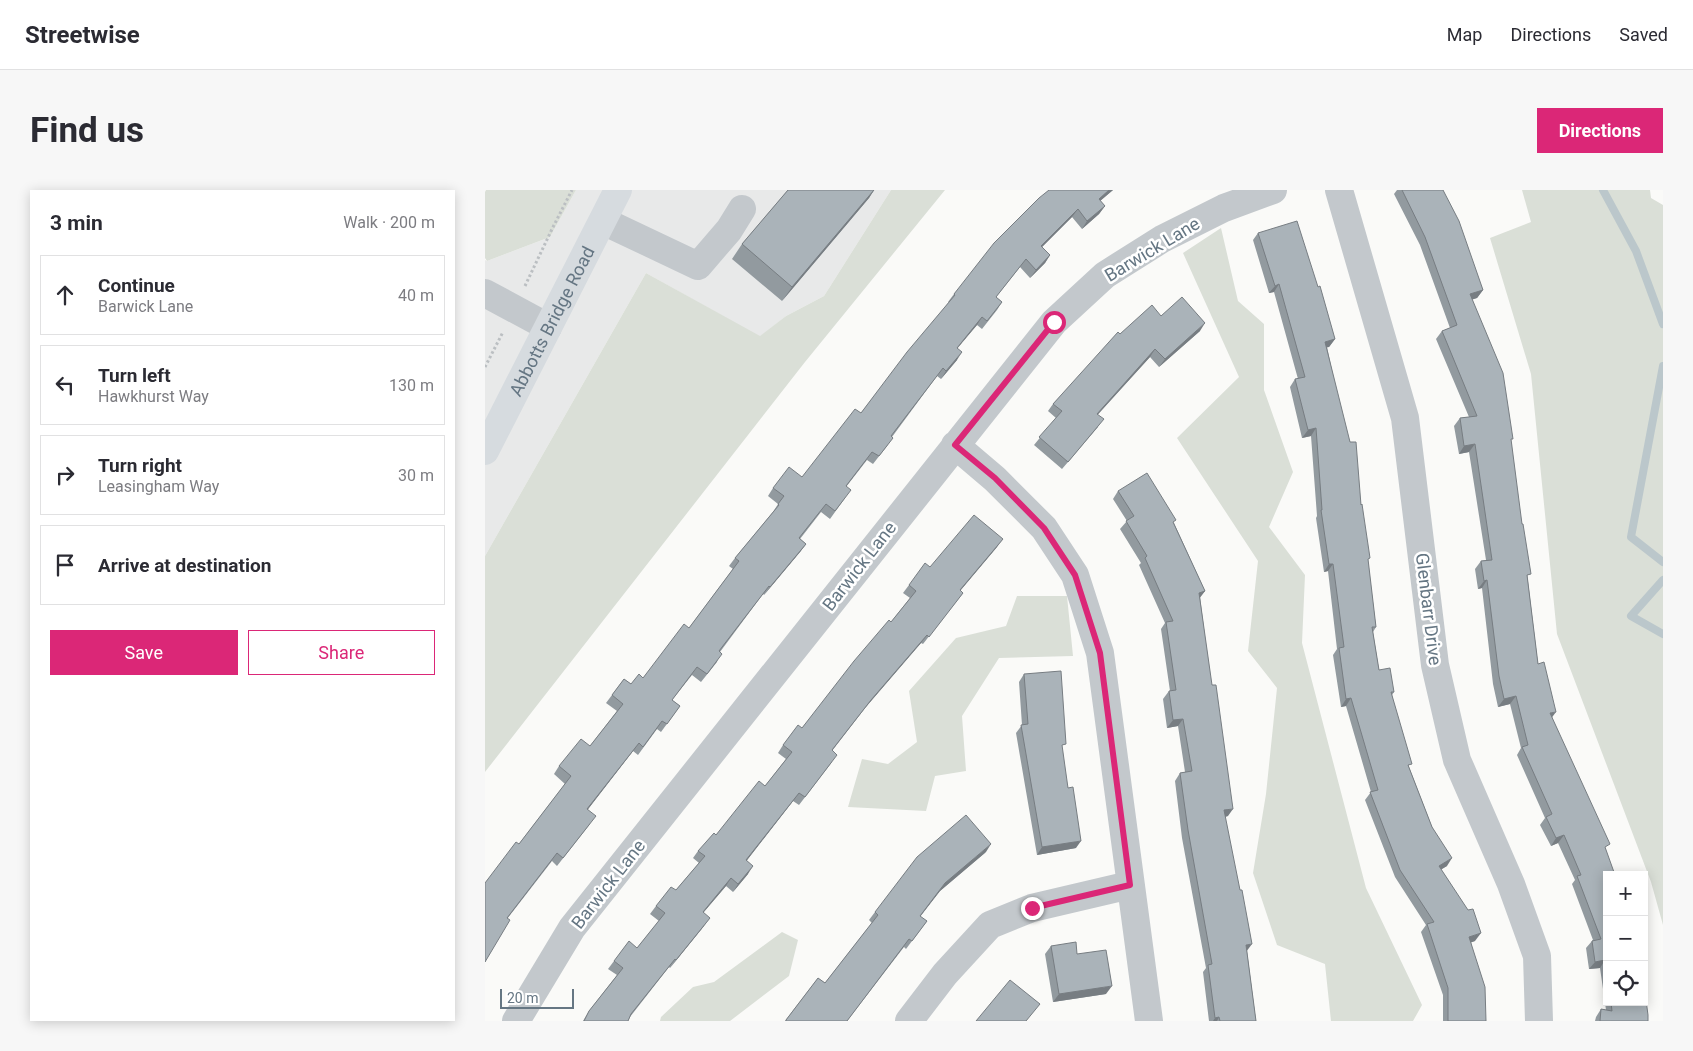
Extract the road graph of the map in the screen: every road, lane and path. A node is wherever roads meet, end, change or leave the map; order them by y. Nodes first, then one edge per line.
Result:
1 (572, 190) edge
2 (618, 190) edge
3 (1273, 190) edge
4 (1339, 190) edge
5 (742, 209) dead end
6 (603, 221) junction
7 (485, 293) edge
8 (514, 310) junction
9 (547, 327) junction
10 (485, 367) edge
11 (955, 445) junction
12 (485, 451) edge
13 (1130, 885) junction
14 (516, 1021) edge
15 (909, 1021) edge
16 (1149, 1021) edge
17 (1539, 1021) edge

1 - 8 path
2 - 6 main road, Abbotts Bridge Road
3 - 11 street, Barwick Lane
4 - 17 street, Glenbarr Drive
5 - 6 street
6 - 9 main road, Abbotts Bridge Road
7 - 8 street
8 - 9 street
8 - 10 path
9 - 12 main road, Abbotts Bridge Road
11 - 13 street
11 - 14 street, Barwick Lane
13 - 15 street
13 - 16 street

